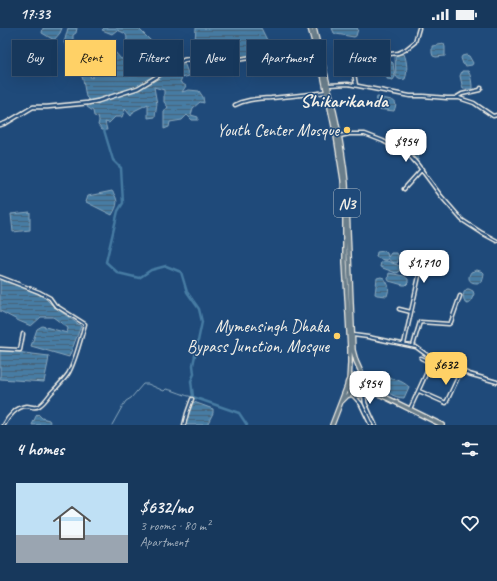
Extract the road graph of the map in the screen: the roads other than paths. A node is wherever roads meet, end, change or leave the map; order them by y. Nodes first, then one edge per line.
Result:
1 (310, 28) edge
2 (314, 28) edge
3 (419, 28) edge
4 (314, 40) edge
5 (316, 40) edge
6 (247, 58) edge
7 (323, 76) edge
8 (325, 76) edge
9 (328, 85) junction
10 (356, 85) junction
11 (481, 88) dead end
12 (326, 92) junction
13 (456, 98) junction
14 (235, 105) dead end
15 (497, 115) edge
16 (0, 126) edge
17 (340, 136) junction
18 (422, 169) junction
19 (404, 189) dead end
20 (497, 241) edge
21 (422, 269) dead end
22 (0, 277) edge
23 (460, 296) dead end
24 (400, 309) dead end
25 (411, 312) junction
26 (23, 334) dead end
27 (352, 335) junction
28 (404, 344) junction
29 (413, 346) junction
30 (0, 349) edge
31 (421, 358) dead end
32 (431, 363) junction
33 (365, 380) junction
34 (348, 382) junction
35 (497, 382) edge
36 (419, 391) junction
37 (365, 392) junction
38 (353, 395) junction
39 (381, 395) junction
40 (192, 399) dead end
41 (340, 404) junction
42 (410, 409) junction
43 (4, 425) edge
44 (184, 425) edge
45 (332, 425) edge
46 (371, 425) edge
47 (375, 425) edge
48 (442, 425) edge

1 - 4 highway, N3
2 - 5 highway, N3
3 - 10 street
6 - 16 street
7 - 12 highway, N3
8 - 9 highway, N3
9 - 10 street
9 - 17 highway, N3
10 - 13 street
11 - 13 street
12 - 14 street
12 - 34 highway, N3
13 - 15 street
17 - 18 street
17 - 27 highway, N3
18 - 19 street
18 - 20 street
21 - 25 street
22 - 43 street
23 - 29 street
24 - 25 street
25 - 28 street
26 - 30 street
27 - 28 street
27 - 33 highway, N3
28 - 29 street
29 - 35 street
31 - 32 street
32 - 36 street
32 - 36 street
33 - 34 highway
33 - 37 highway, N3
33 - 39 highway
34 - 38 highway, N3
34 - 41 highway, N3
36 - 42 street
37 - 38 highway, N3
37 - 39 highway
37 - 47 street
38 - 41 highway, N3
38 - 46 street
39 - 42 highway
40 - 44 street
41 - 45 highway, N3
42 - 48 highway

